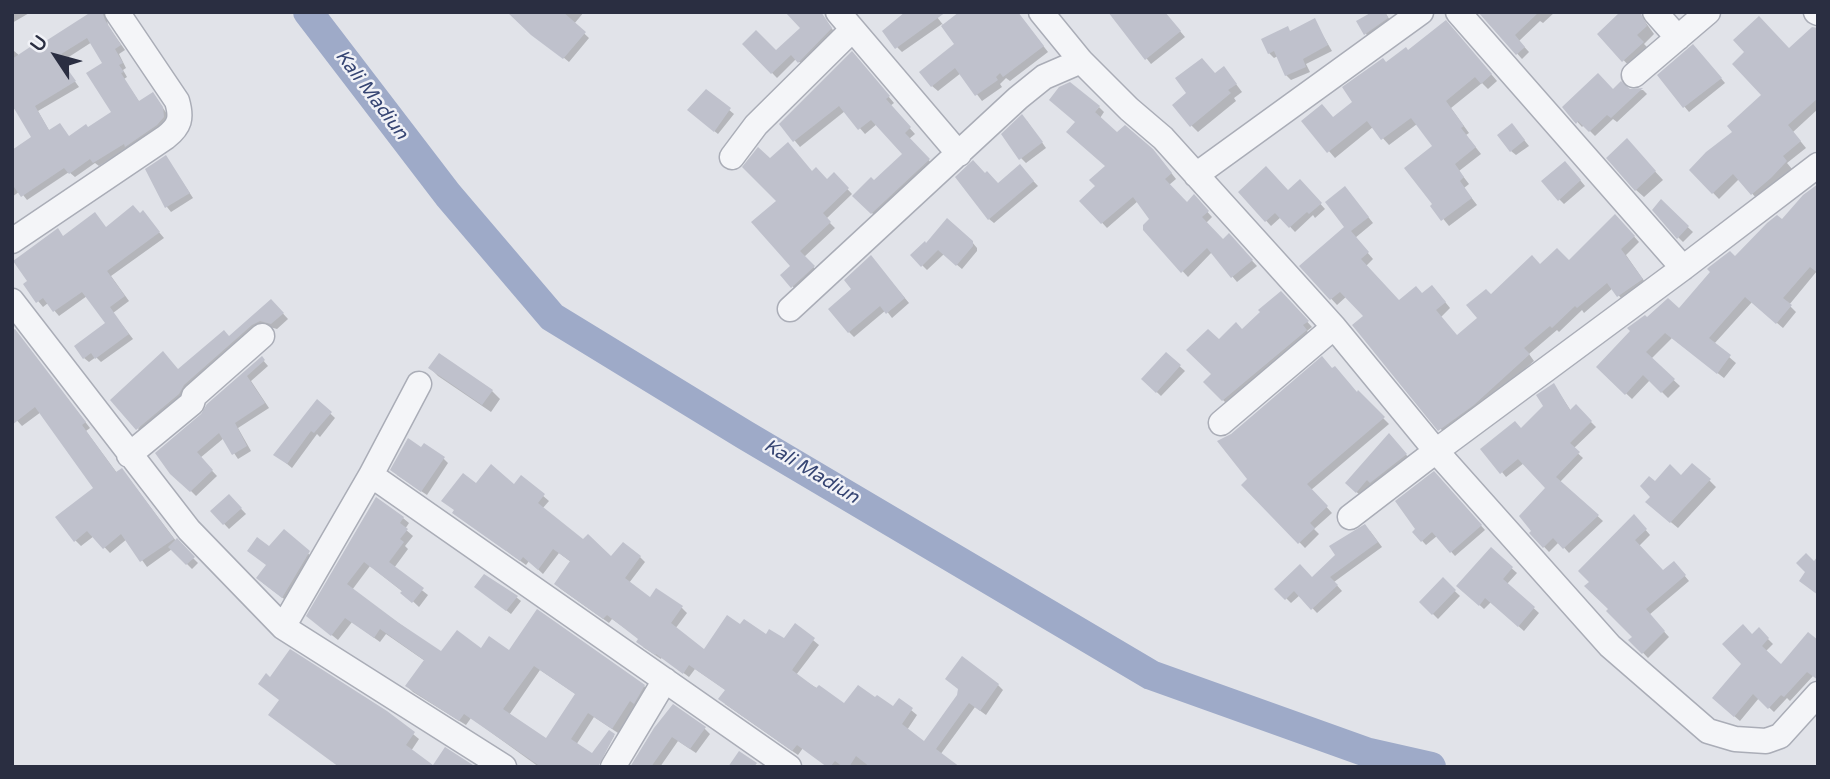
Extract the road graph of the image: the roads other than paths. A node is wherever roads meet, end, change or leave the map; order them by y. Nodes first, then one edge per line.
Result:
1 (117, 12) edge
2 (1041, 12) edge
3 (1422, 12) edge
4 (1458, 12) edge
5 (1655, 12) edge
6 (1708, 12) edge
7 (845, 21) edge
8 (1678, 38) junction
9 (1081, 61) junction
10 (1634, 75) dead end
11 (959, 154) junction
12 (732, 157) dead end
13 (1818, 165) edge
14 (1196, 175) junction
15 (12, 241) edge
16 (1683, 268) junction
17 (12, 301) edge
18 (790, 309) dead end
19 (1335, 327) junction
20 (262, 335) dead end
21 (419, 384) dead end
22 (1221, 422) dead end
23 (1436, 451) junction
24 (130, 455) junction
25 (371, 475) junction
26 (1350, 517) dead end
27 (283, 627) junction
28 (665, 680) junction
29 (1818, 694) edge
30 (504, 767) edge
31 (613, 767) edge
32 (789, 767) edge

1 - 15 street
2 - 9 street
3 - 14 street
4 - 16 street
5 - 8 street
6 - 8 street
7 - 11 street
7 - 12 street
8 - 10 street
9 - 11 street
9 - 14 street
11 - 18 street
13 - 16 street
14 - 19 street
16 - 23 street
17 - 24 street
19 - 22 street
19 - 23 street
20 - 24 street
21 - 25 street
23 - 26 street
23 - 29 street
24 - 27 street
25 - 27 street
25 - 28 street
27 - 30 street
28 - 31 street
28 - 32 street

